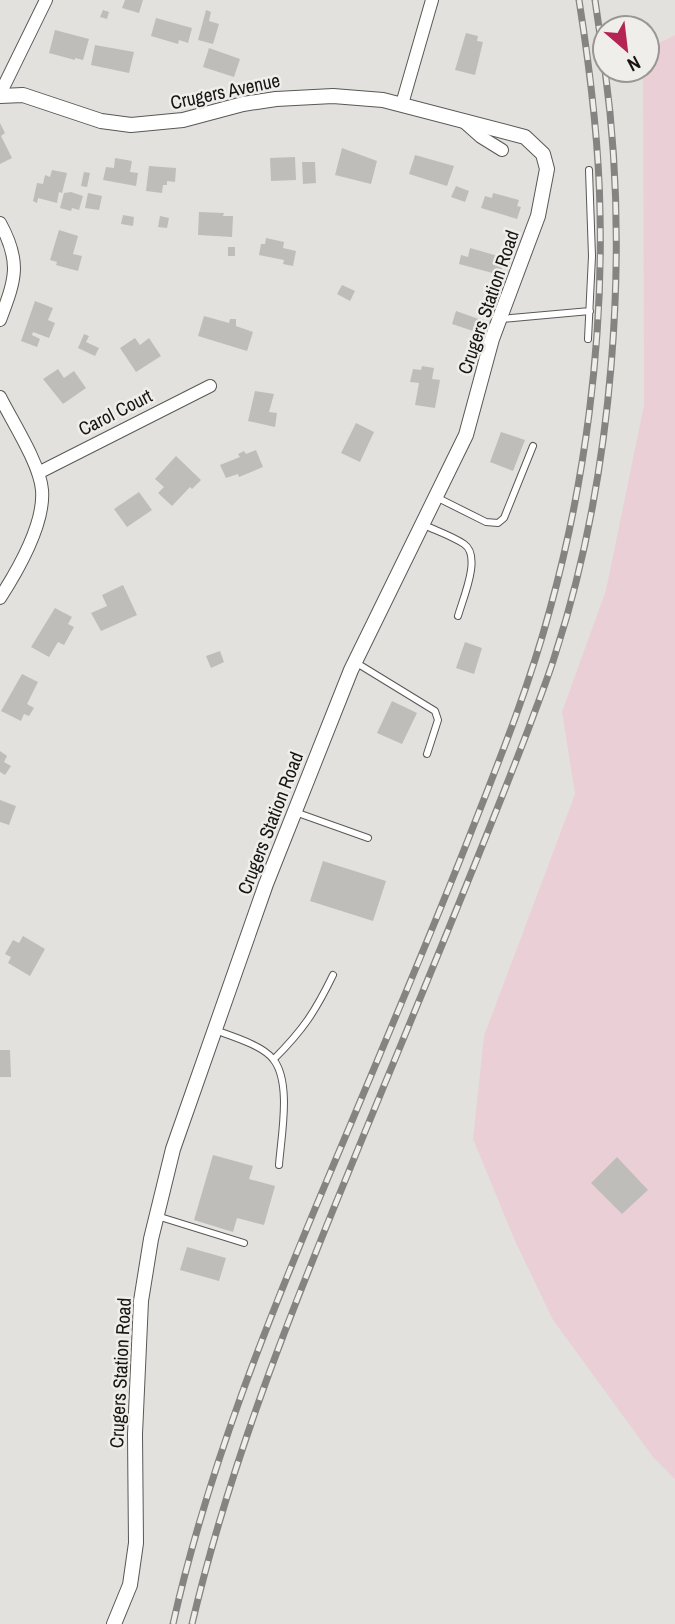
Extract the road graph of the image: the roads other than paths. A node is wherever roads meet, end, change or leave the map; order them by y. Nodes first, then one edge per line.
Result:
1 (46, 0) edge
2 (432, 0) edge
3 (0, 95) edge
4 (402, 104) junction
5 (460, 119) junction
6 (502, 150) dead end
7 (589, 170) dead end
8 (0, 223) edge
9 (590, 311) junction
10 (499, 319) junction
11 (0, 320) edge
12 (588, 339) dead end
13 (209, 386) dead end
14 (0, 397) edge
15 (533, 446) dead end
16 (38, 473) junction
17 (436, 497) junction
18 (422, 524) junction
19 (0, 598) edge
20 (458, 616) dead end
21 (355, 662) junction
22 (426, 754) dead end
23 (294, 812) junction
24 (368, 838) dead end
25 (333, 975) dead end
26 (215, 1030) junction
27 (274, 1059) junction
28 (279, 1165) dead end
29 (157, 1216) junction
30 (244, 1243) dead end
31 (114, 1624) edge

1 - 3 street
2 - 4 street
3 - 4 street, Crugers Avenue
4 - 5 street, Crugers Avenue
5 - 6 street
5 - 10 street, Crugers Station Road
7 - 9 lane
8 - 11 street
9 - 10 lane
9 - 12 lane
10 - 17 street, Crugers Station Road
13 - 16 street, Carol Court
14 - 16 street
15 - 17 lane
16 - 19 street
17 - 18 street, Crugers Station Road
18 - 20 lane
18 - 21 street, Crugers Station Road
21 - 22 lane
21 - 23 street, Crugers Station Road
23 - 24 lane
23 - 26 street, Crugers Station Road
25 - 27 lane
26 - 27 lane
26 - 29 street, Crugers Station Road
27 - 28 lane
29 - 30 lane
29 - 31 street, Crugers Station Road

